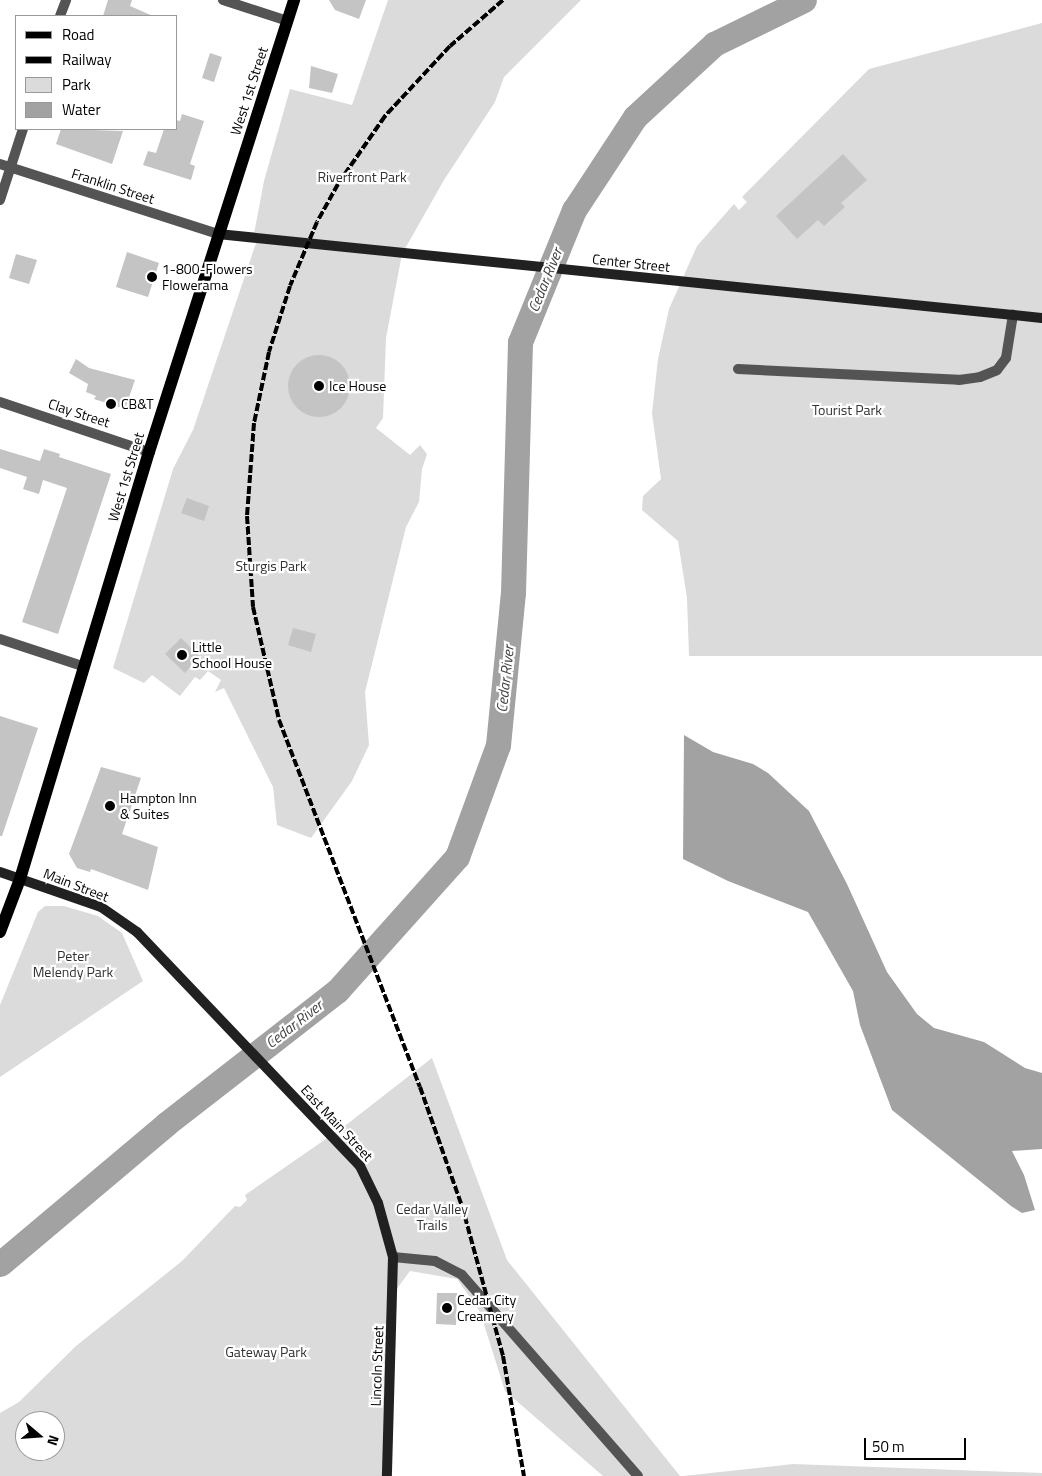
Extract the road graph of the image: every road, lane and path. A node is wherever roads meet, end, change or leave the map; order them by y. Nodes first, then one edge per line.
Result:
1 (66, 0) edge
2 (223, 0) edge
3 (294, 0) edge
4 (60, 15) edge
5 (288, 21) junction
6 (23, 130) edge
7 (0, 164) edge
8 (11, 167) junction
9 (0, 200) edge
10 (218, 234) junction
11 (1013, 315) junction
12 (1042, 318) edge
13 (738, 369) dead end
14 (0, 402) edge
15 (149, 452) junction
16 (0, 639) edge
17 (84, 667) junction
18 (0, 872) edge
19 (20, 879) junction
20 (0, 932) edge
21 (137, 932) joint
22 (392, 1257) junction
23 (387, 1476) edge
24 (638, 1476) edge

1 - 4 street
2 - 5 street
3 - 5 main road, West 1st Street
5 - 10 main road, West 1st Street
6 - 8 street
7 - 8 street, Franklin Street
8 - 9 street
8 - 10 street, Franklin Street
10 - 11 main road, Center Street
10 - 15 main road, West 1st Street
11 - 12 main road, Center Street
11 - 13 street
14 - 15 street, Clay Street
15 - 17 main road, West 1st Street
16 - 17 street
17 - 19 main road, West 1st Street
18 - 19 main road, Main Street
19 - 20 main road, West 1st Street
19 - 21 main road, Main Street
21 - 22 main road, East Main Street
22 - 23 main road, Lincoln Street
22 - 24 street

